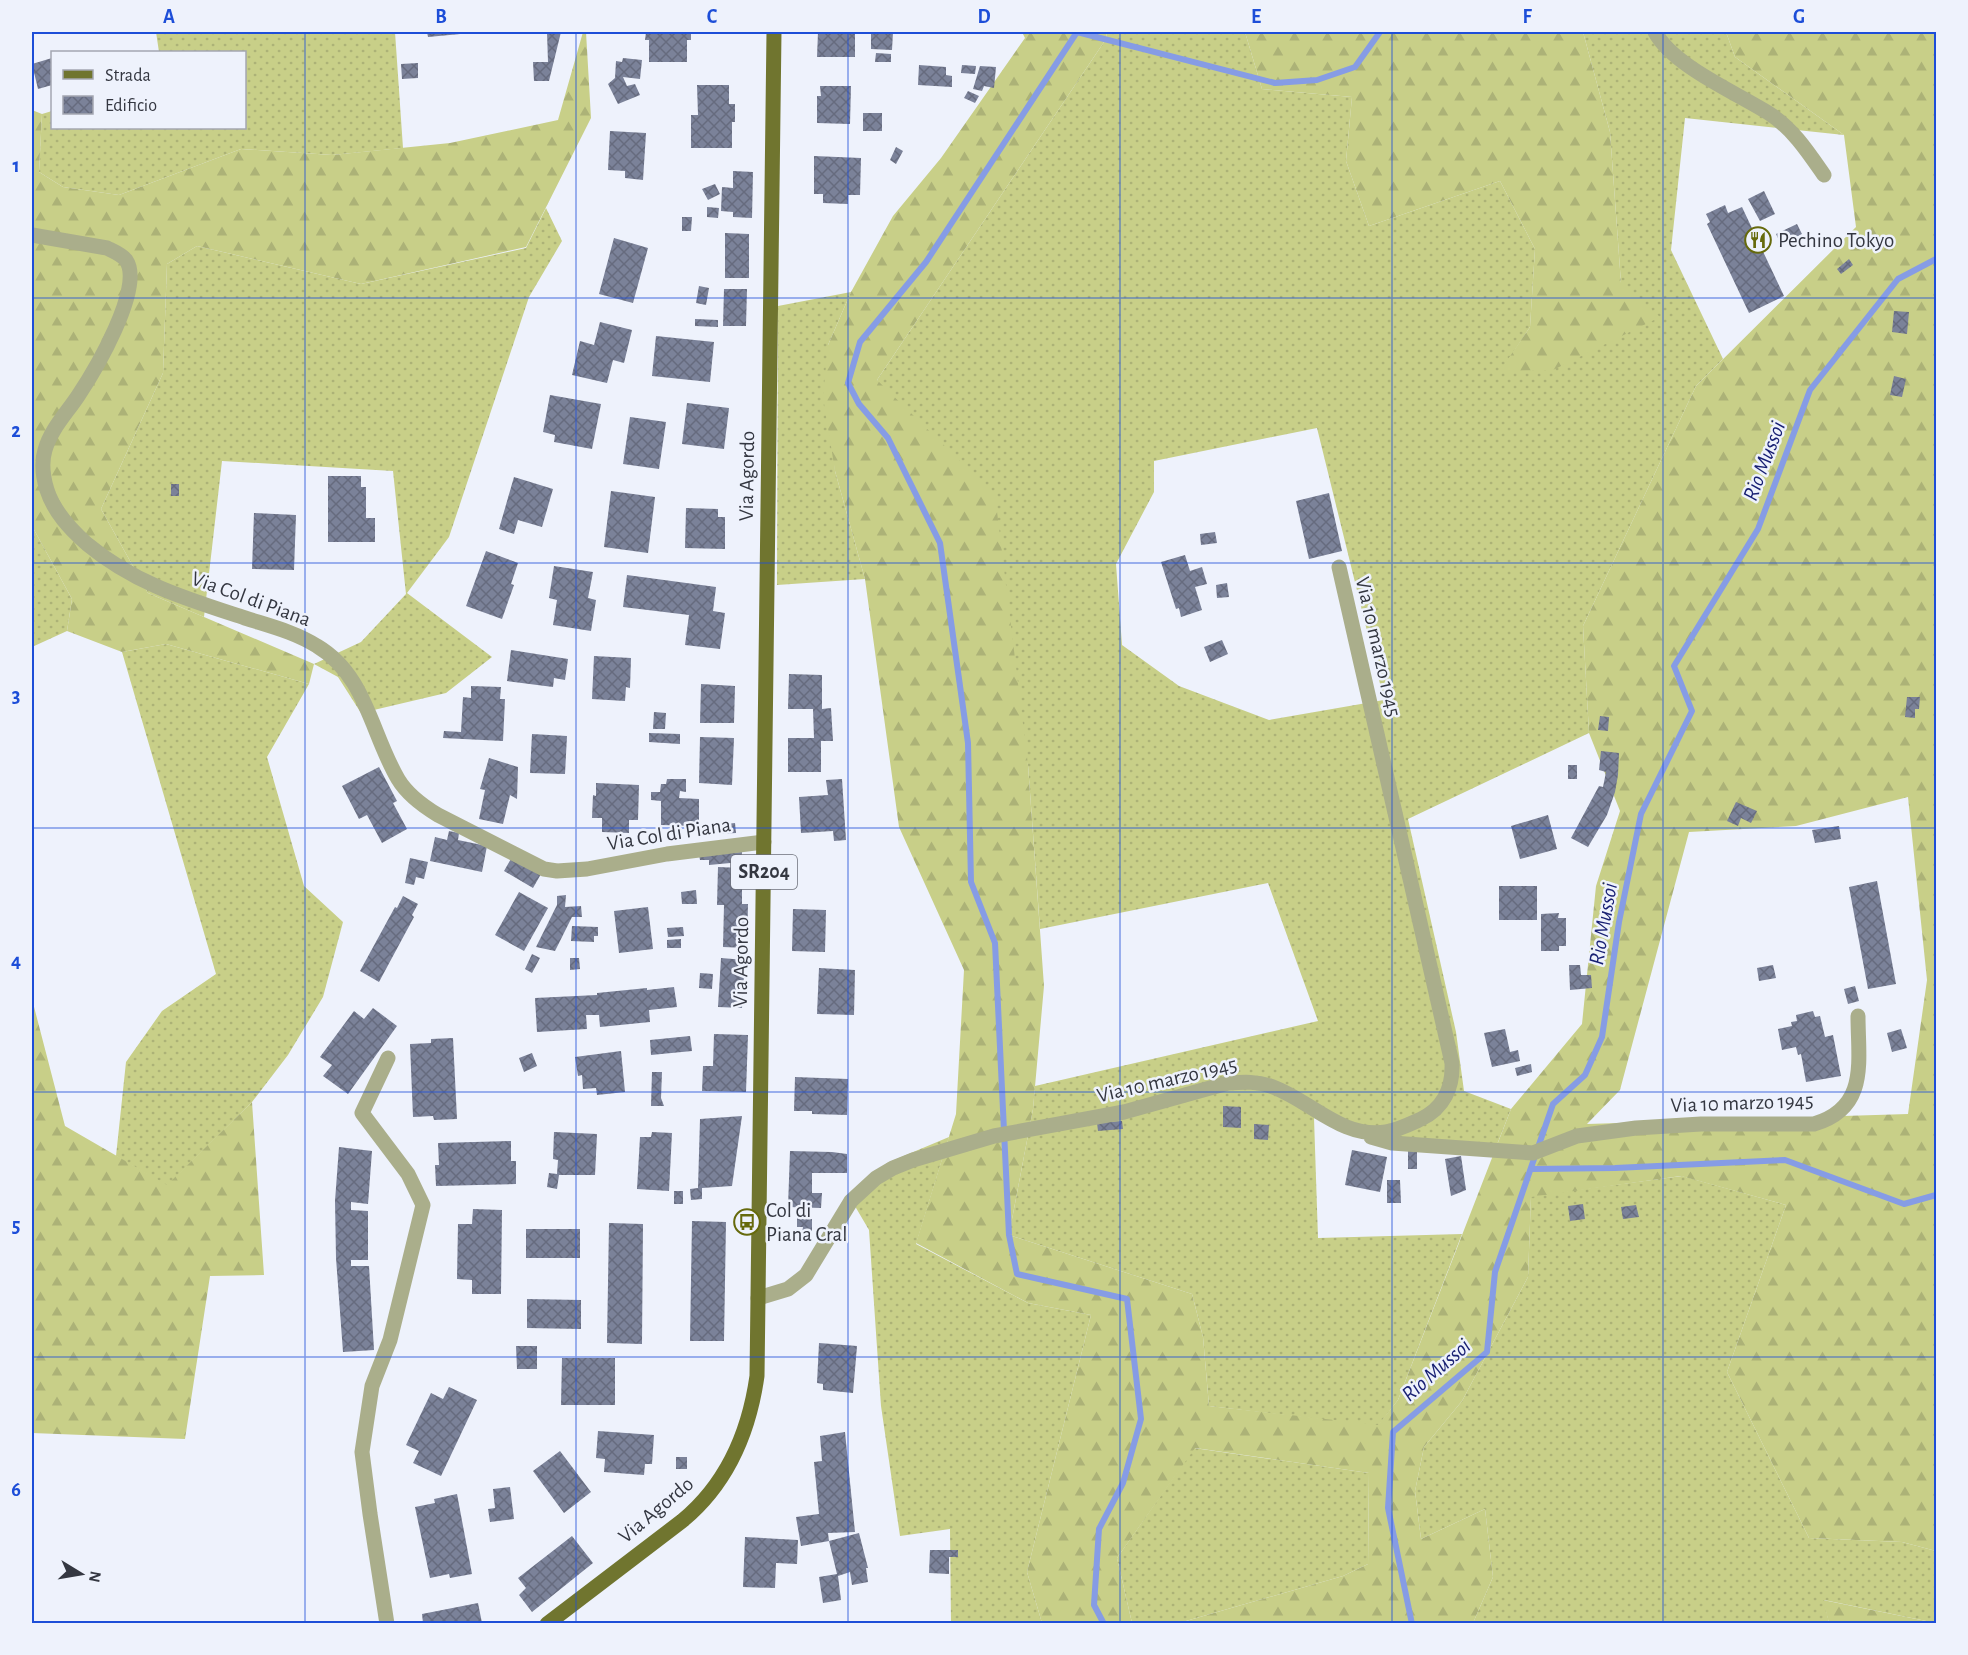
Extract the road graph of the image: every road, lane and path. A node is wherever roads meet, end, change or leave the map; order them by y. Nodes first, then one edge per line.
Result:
1 (774, 32) edge
2 (1655, 32) edge
3 (1824, 175) dead end
4 (32, 235) edge
5 (1339, 567) dead end
6 (764, 842) junction
7 (1858, 1016) dead end
8 (388, 1058) dead end
9 (1359, 1131) junction
10 (758, 1298) junction
11 (387, 1623) edge
12 (547, 1623) edge

1 - 6 main road, Via Agordo / SR204
2 - 3 street
4 - 6 street, Via Col di Piana
5 - 9 street, Via 10 marzo 1945
6 - 10 main road, Via Agordo / SR204
7 - 9 street, Via 10 marzo 1945
8 - 11 street
9 - 10 street, Via 10 marzo 1945
10 - 12 main road, Via Agordo / SR204

